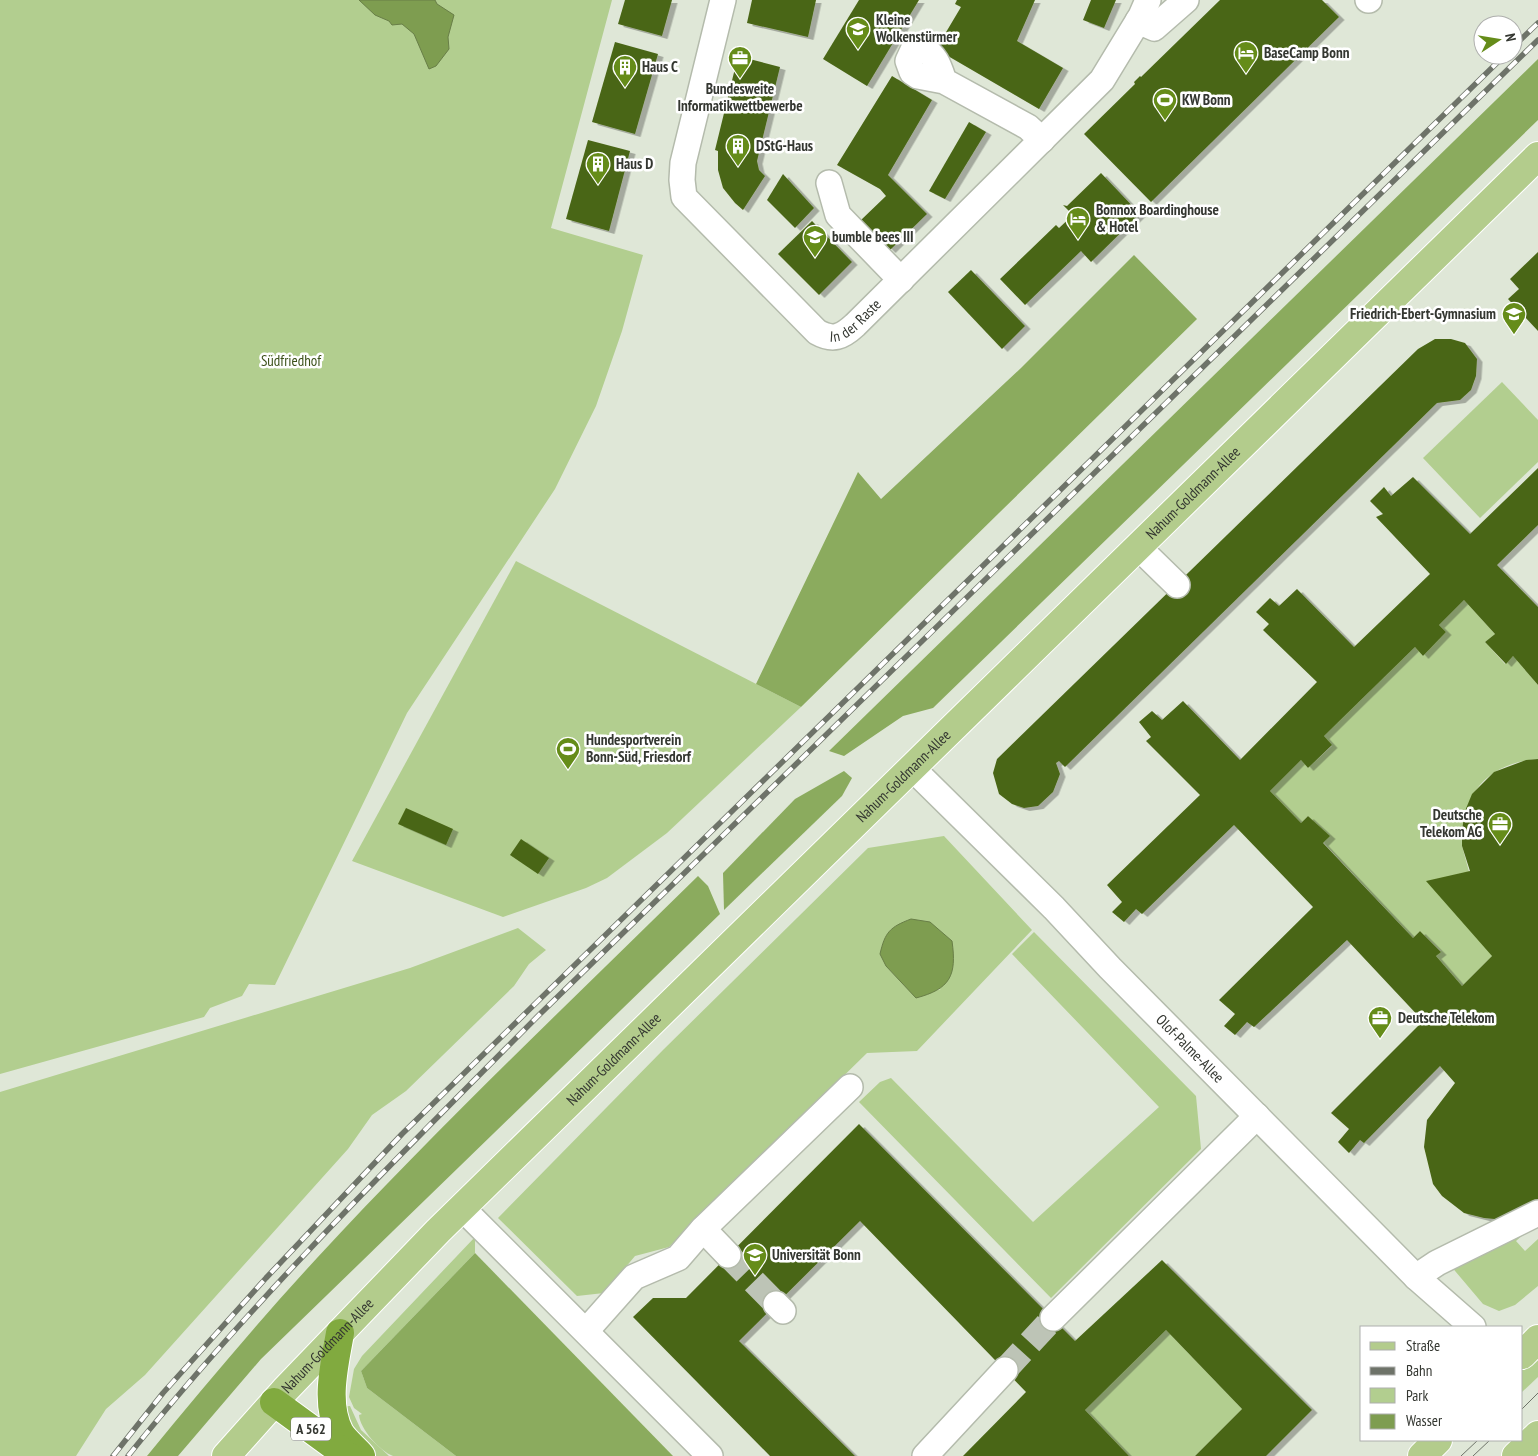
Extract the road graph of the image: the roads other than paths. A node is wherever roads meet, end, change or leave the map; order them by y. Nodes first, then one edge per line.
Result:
1 (723, 0) edge
2 (1186, 0) edge
3 (1143, 10) edge
4 (944, 81) dead end
5 (1042, 140) junction
6 (1538, 156) edge
7 (829, 183) dead end
8 (901, 280) junction
9 (1138, 547) junction
10 (1177, 584) dead end
11 (912, 768) junction
12 (850, 1088) dead end
13 (1257, 1116) junction
14 (462, 1208) junction
15 (1538, 1213) edge
16 (703, 1229) junction
17 (728, 1255) tunnel mouth
18 (1416, 1277) junction
19 (1053, 1318) tunnel mouth
20 (1471, 1326) edge
21 (586, 1331) junction
22 (340, 1333) junction
23 (1005, 1370) tunnel mouth
24 (274, 1402) junction
25 (1538, 1435) edge
26 (1437, 1441) edge
27 (226, 1456) edge
28 (348, 1456) edge
29 (361, 1456) edge
30 (710, 1456) edge
31 (924, 1456) edge
32 (1422, 1456) edge
33 (1516, 1456) edge

1 - 8 street, In der Raste
2 - 3 street
3 - 5 street, In der Raste
4 - 5 street
5 - 8 street, In der Raste
6 - 9 main road, Nahum-Goldmann-Allee
7 - 8 street
9 - 10 street
9 - 11 main road, Nahum-Goldmann-Allee
11 - 13 street, Olof-Palme-Allee
11 - 14 main road, Nahum-Goldmann-Allee
12 - 16 street
13 - 18 street, Olof-Palme-Allee
13 - 19 street
14 - 21 street
14 - 22 main road, Nahum-Goldmann-Allee
15 - 18 street
16 - 17 street
16 - 21 street
18 - 20 street, Olof-Palme-Allee
21 - 30 street
22 - 24 main road, Nahum-Goldmann-Allee
22 - 29 highway
23 - 31 street
24 - 27 main road, Nahum-Goldmann-Allee
24 - 28 highway, A 562
25 - 33 main road
26 - 32 main road

